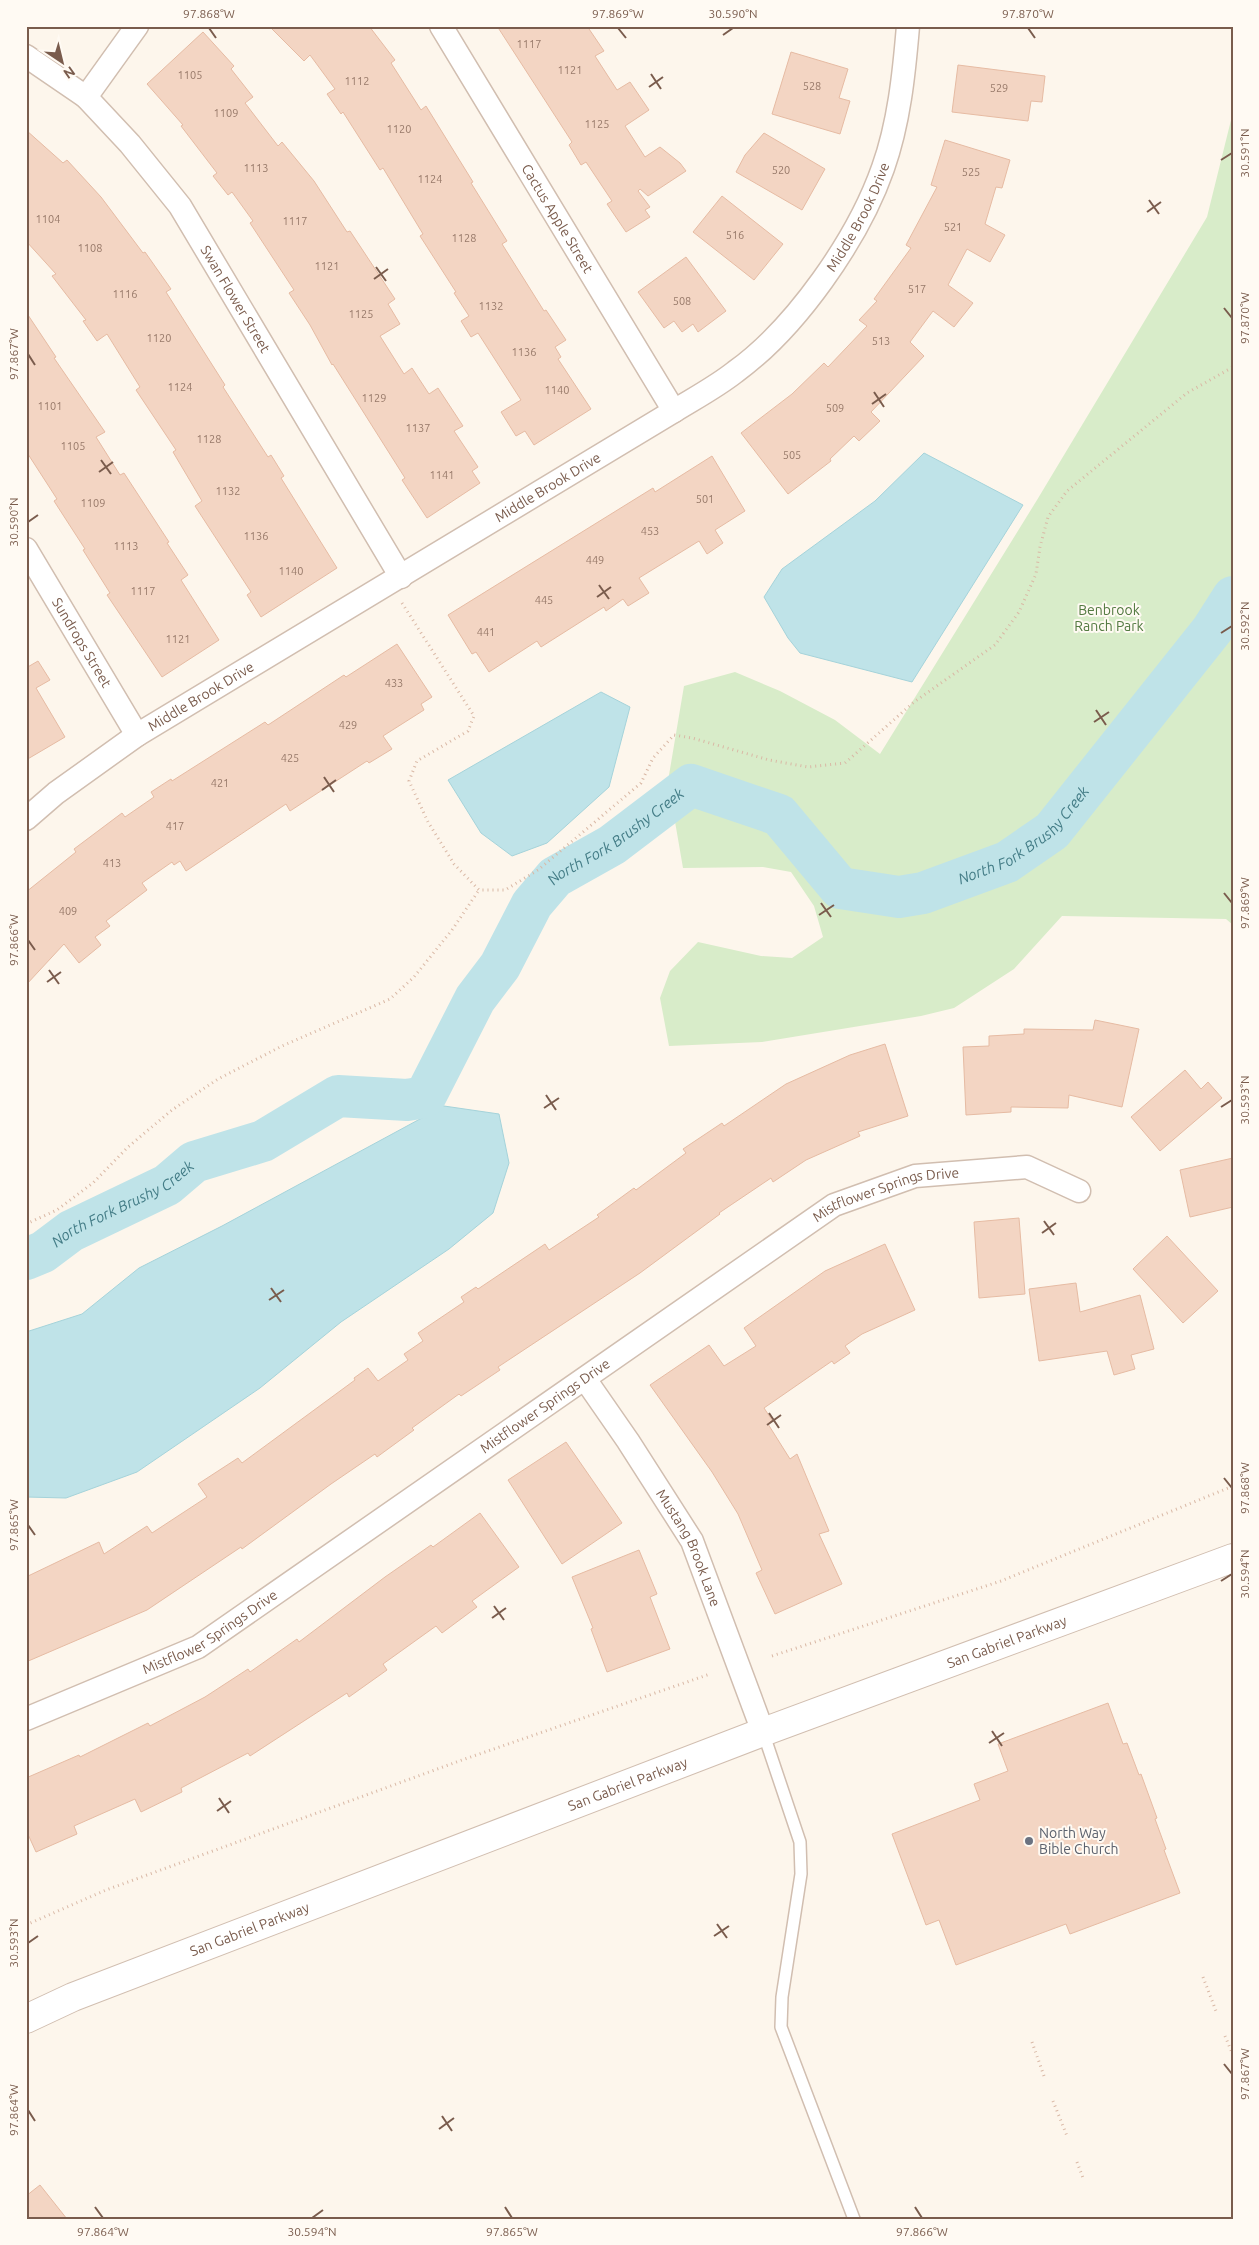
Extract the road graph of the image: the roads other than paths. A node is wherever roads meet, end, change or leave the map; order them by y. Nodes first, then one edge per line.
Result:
1 (137, 26) edge
2 (441, 26) edge
3 (908, 26) edge
4 (26, 56) edge
5 (86, 97) junction
6 (674, 411) junction
7 (26, 549) edge
8 (401, 577) junction
9 (137, 735) junction
10 (26, 819) edge
11 (1079, 1192) dead end
12 (585, 1379) junction
13 (1233, 1558) edge
14 (26, 1719) edge
15 (764, 1732) junction
16 (26, 2019) edge
17 (854, 2219) edge

1 - 5 street
2 - 6 street, Cactus Apple Street
3 - 6 street, Middle Brook Drive
4 - 5 street, Swan Flower Street
5 - 8 street, Swan Flower Street
6 - 8 street, Middle Brook Drive
7 - 9 street, Sundrops Street
8 - 9 street, Middle Brook Drive
9 - 10 street, Middle Brook Drive
11 - 12 street, Mistflower Springs Drive
12 - 14 street, Mistflower Springs Drive
12 - 15 street, Mustang Brook Lane
13 - 15 street, San Gabriel Parkway
15 - 16 street, San Gabriel Parkway
15 - 17 lane

